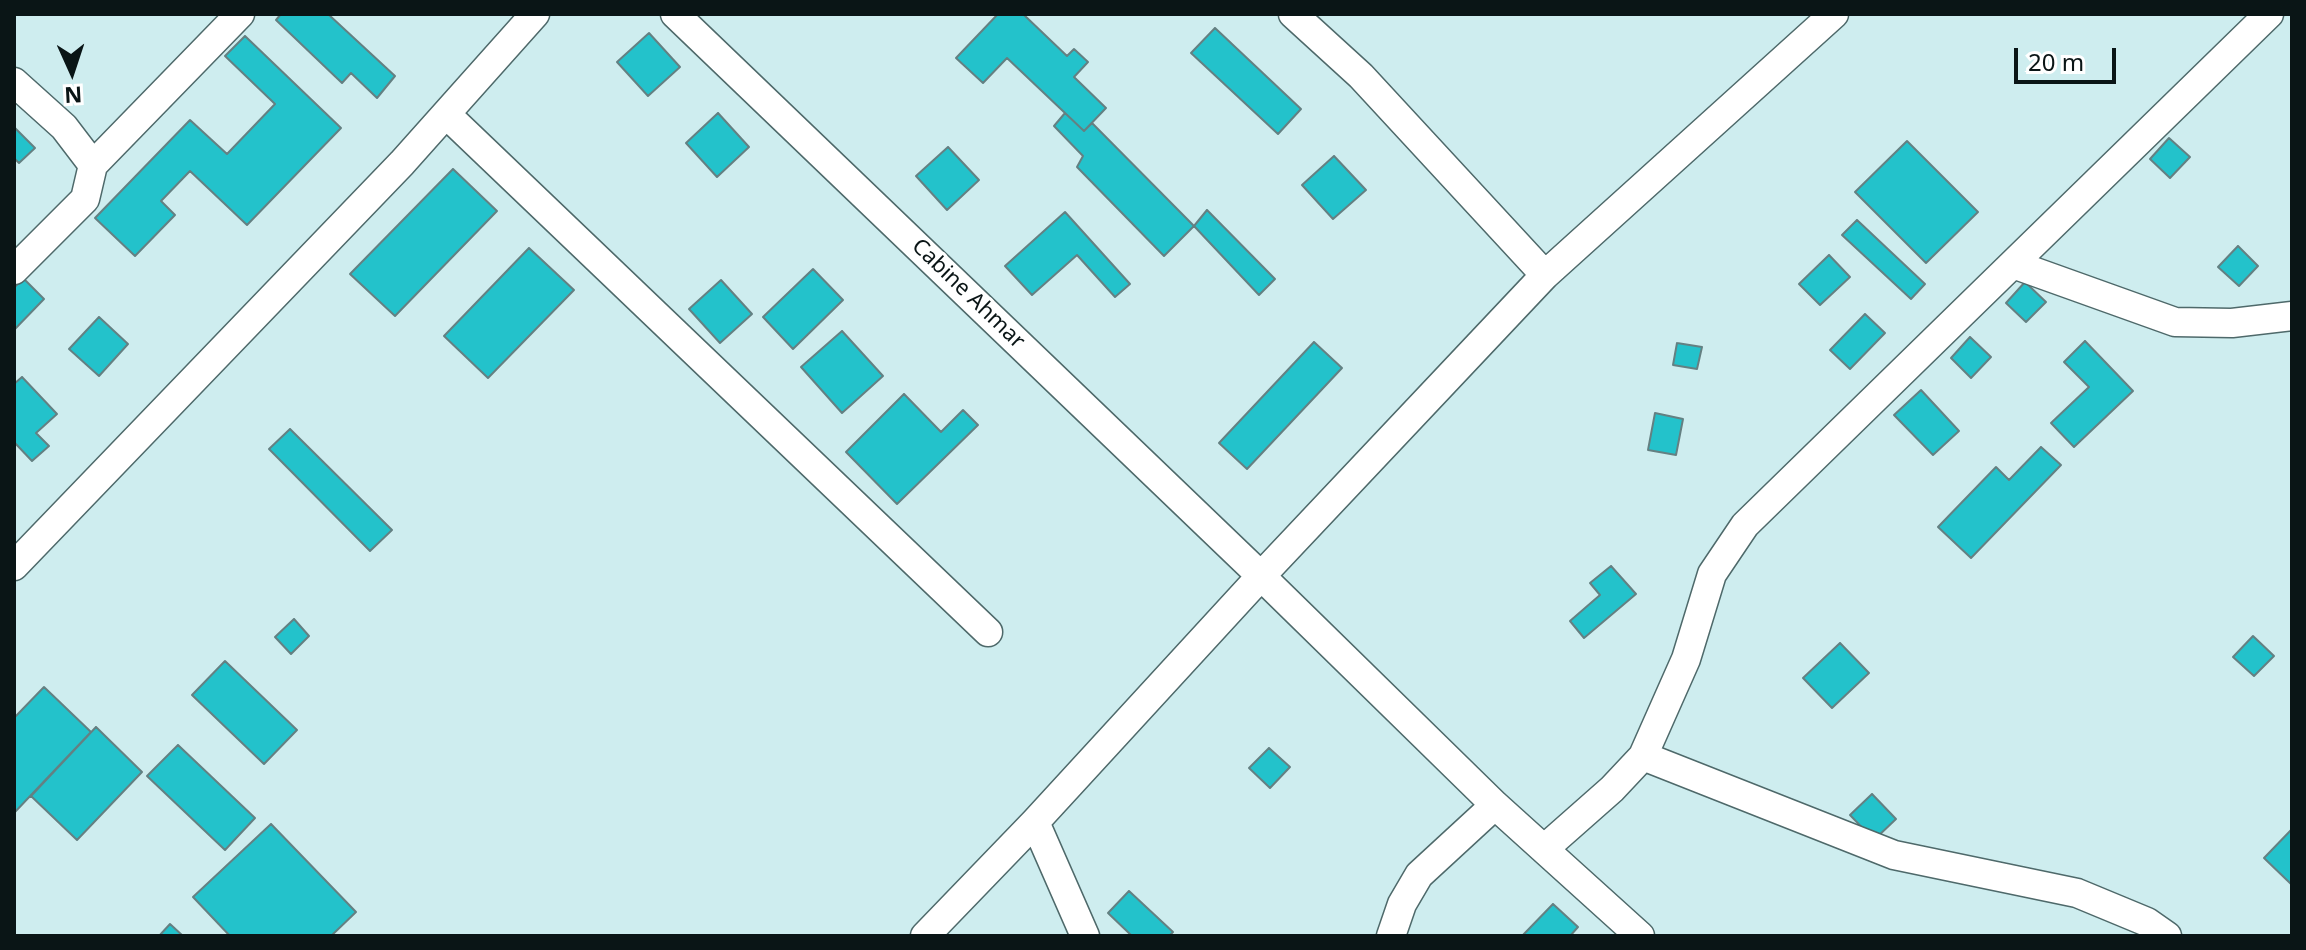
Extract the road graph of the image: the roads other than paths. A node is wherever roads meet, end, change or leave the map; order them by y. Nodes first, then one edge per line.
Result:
1 (240, 14) edge
2 (535, 14) edge
3 (675, 14) edge
4 (1293, 14) edge
5 (1834, 14) edge
6 (2269, 14) edge
7 (14, 82) edge
8 (446, 114) junction
9 (93, 165) junction
10 (2013, 264) junction
11 (14, 270) edge
12 (1545, 275) junction
13 (2292, 316) edge
14 (14, 566) edge
15 (1261, 576) junction
16 (988, 632) dead end
17 (1643, 756) junction
18 (1495, 805) junction
19 (1035, 822) junction
20 (1544, 849) junction
21 (925, 936) edge
22 (1085, 936) edge
23 (1391, 936) edge
24 (1640, 936) edge
25 (2167, 936) edge

1 - 9 street
2 - 8 street
3 - 15 street, Cabine Ahmar
4 - 12 street
5 - 12 street
6 - 10 street
7 - 9 street
8 - 14 street
8 - 16 street
9 - 11 street
10 - 13 street
10 - 17 street
12 - 15 street
15 - 18 street, Cabine Ahmar
15 - 19 street
17 - 20 street
17 - 25 street
18 - 20 street, Cabine Ahmar
18 - 23 street
19 - 21 street
19 - 22 street
20 - 24 street, Cabine Ahmar

